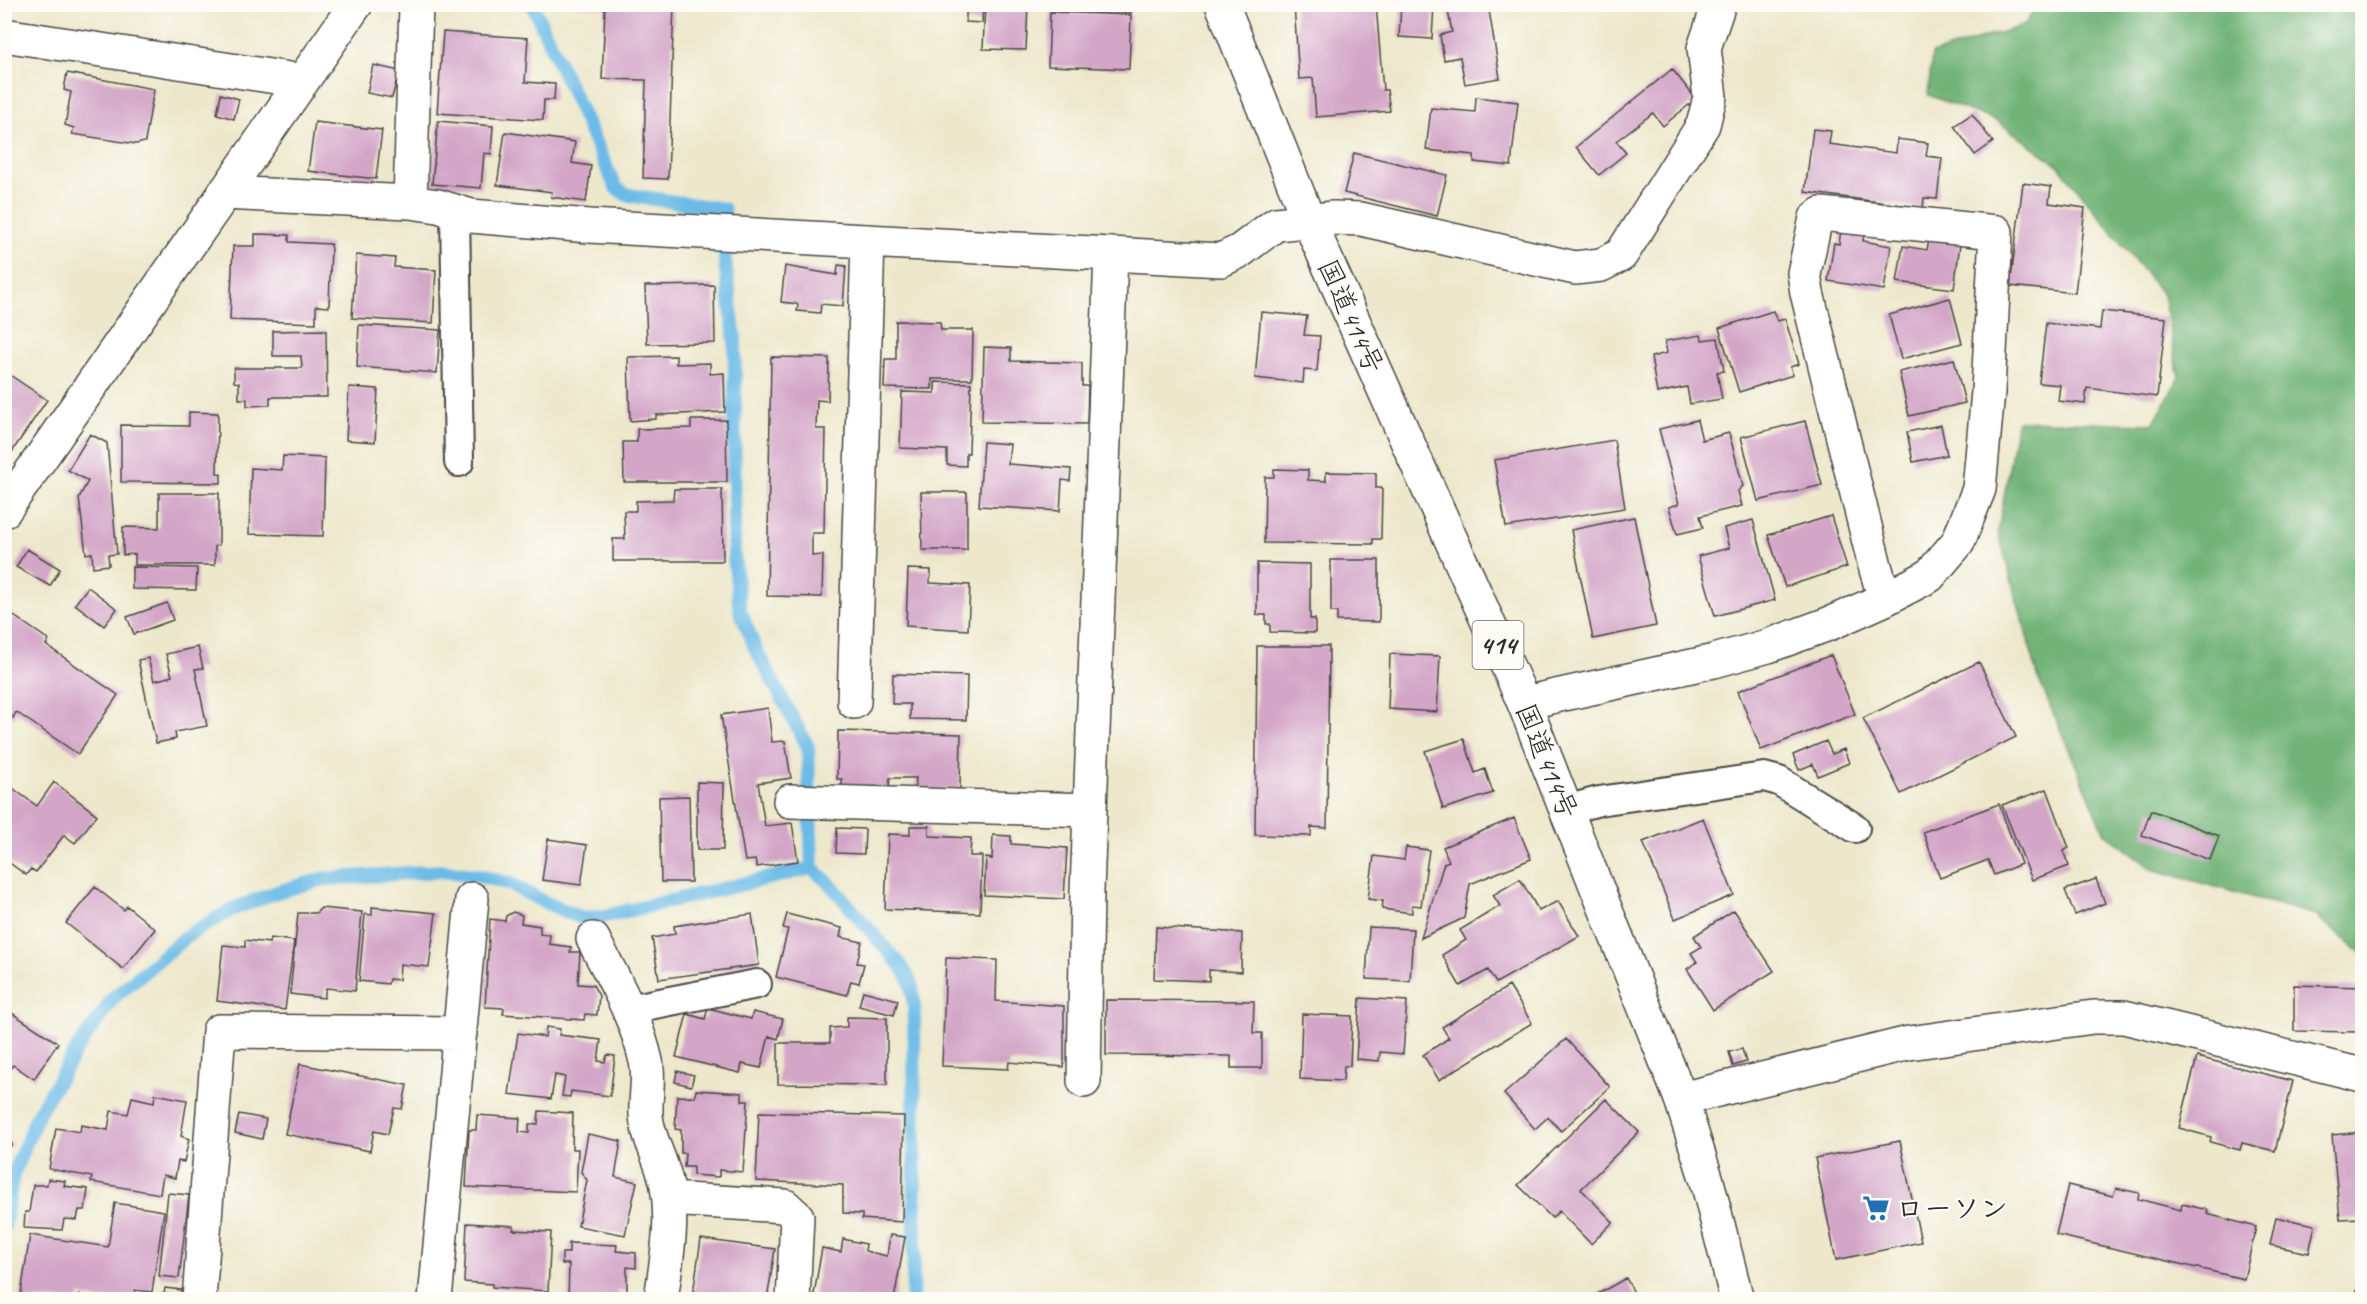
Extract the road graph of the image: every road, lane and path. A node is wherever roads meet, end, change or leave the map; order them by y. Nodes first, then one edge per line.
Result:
1 (356, 4) edge
2 (416, 4) edge
3 (1222, 4) edge
4 (1719, 4) edge
5 (4, 35) edge
6 (302, 81) junction
7 (224, 193) junction
8 (410, 202) junction
9 (455, 211) junction
10 (1308, 219) junction
11 (868, 240) junction
12 (1111, 254) junction
13 (459, 462) dead end
14 (4, 511) edge
15 (1885, 599) junction
16 (854, 702) dead end
17 (1524, 703) junction
18 (803, 801) dead end
19 (1090, 810) junction
20 (1566, 810) junction
21 (1855, 828) dead end
22 (472, 899) dead end
23 (593, 939) dead end
24 (757, 984) dead end
25 (629, 1010) junction
26 (460, 1033) junction
27 (2362, 1075) edge
28 (1084, 1081) dead end
29 (1681, 1099) junction
30 (669, 1199) junction
31 (199, 1299) edge
32 (435, 1299) edge
33 (661, 1299) edge
34 (793, 1299) edge
35 (1737, 1299) edge

1 - 6 main road
2 - 8 main road
3 - 10 main road, 国道414号 / 414
4 - 10 main road
5 - 6 main road
6 - 7 main road
7 - 8 main road
7 - 14 main road
8 - 9 main road
9 - 11 main road
9 - 13 lane
10 - 12 main road
10 - 17 main road, 国道414号 / 414
11 - 12 main road
11 - 16 main road
12 - 19 main road
15 - 15 main road
15 - 17 main road
17 - 20 main road, 国道414号 / 414
18 - 19 main road
19 - 28 main road
20 - 21 lane
20 - 29 main road, 国道414号 / 414
22 - 26 main road
23 - 25 main road
24 - 25 lane
25 - 30 main road
26 - 31 main road
26 - 32 main road
27 - 29 main road
29 - 35 main road, 国道414号 / 414
30 - 33 main road
30 - 34 main road

